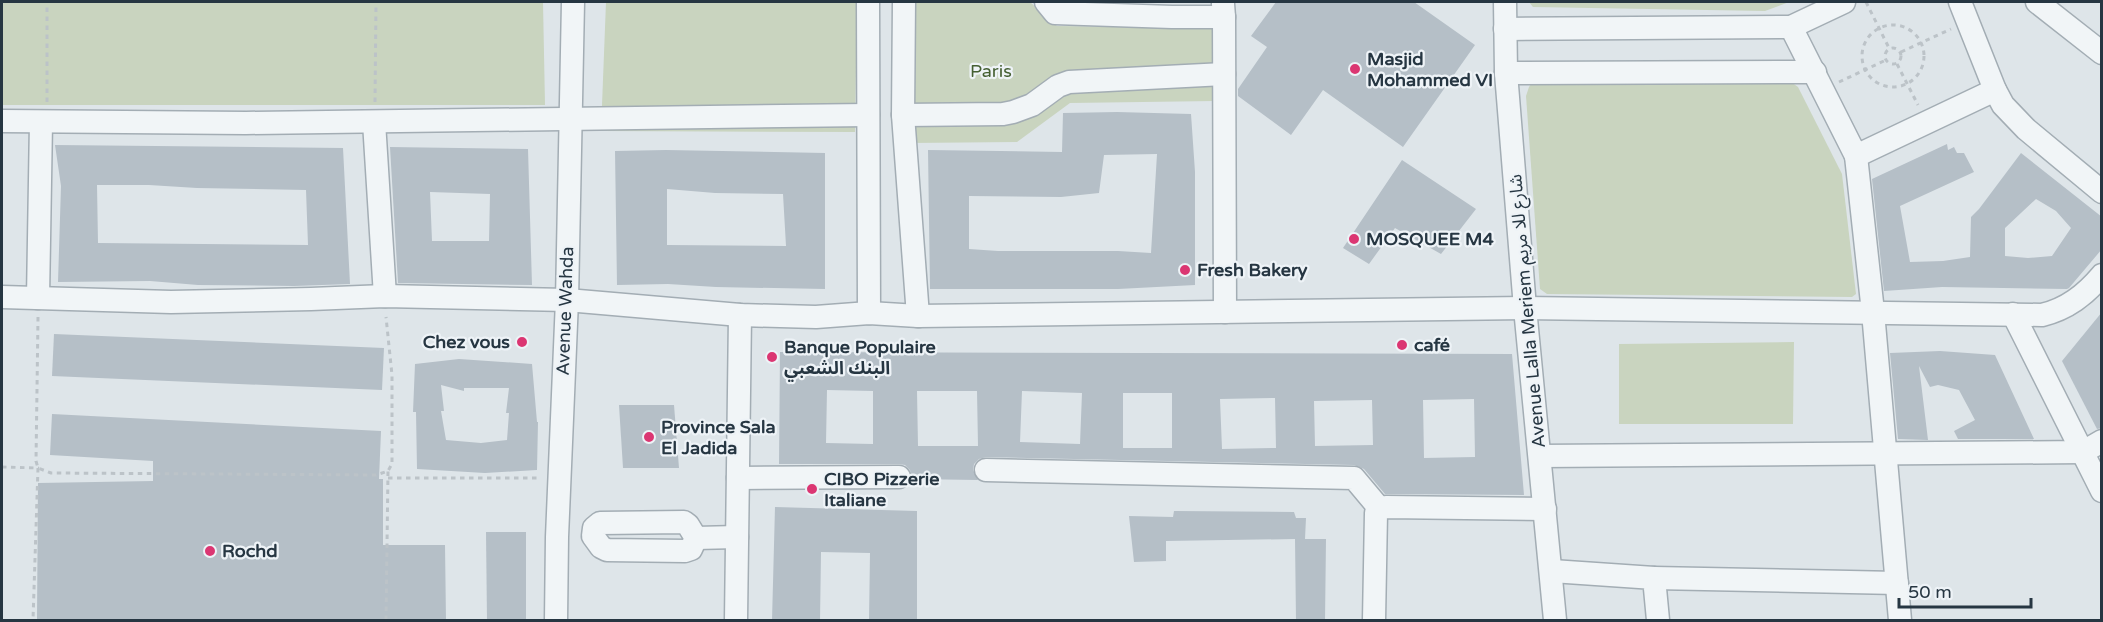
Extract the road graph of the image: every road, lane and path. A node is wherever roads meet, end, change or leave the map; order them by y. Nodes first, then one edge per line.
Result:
1 (47, 2) edge
2 (376, 2) edge
3 (573, 2) edge
4 (868, 2) edge
5 (904, 2) edge
6 (1046, 2) edge
7 (1505, 2) edge
8 (1844, 2) edge
9 (1866, 2) edge
10 (2037, 2) edge
11 (1964, 8) edge
12 (1223, 9) edge
13 (1791, 27) junction
14 (1879, 28) junction
15 (1505, 29) junction
16 (1921, 43) junction
17 (1889, 48) junction
18 (1901, 52) junction
19 (2102, 53) edge
20 (1886, 60) junction
21 (1897, 64) junction
22 (1865, 70) junction
23 (1224, 74) junction
24 (1506, 74) junction
25 (1819, 81) junction
26 (1907, 83) junction
27 (1995, 90) junction
28 (868, 114) junction
29 (903, 115) junction
30 (570, 119) junction
31 (2, 122) edge
32 (44, 122) junction
33 (375, 122) junction
34 (1927, 123) junction
35 (1856, 156) junction
36 (2102, 192) edge
37 (2102, 275) edge
38 (385, 296) junction
39 (2, 297) edge
40 (38, 298) junction
41 (567, 300) junction
42 (1525, 308) junction
43 (1225, 312) junction
44 (1873, 312) junction
45 (869, 313) junction
46 (2013, 314) junction
47 (740, 315) junction
48 (918, 316) junction
49 (2092, 447) edge
50 (1885, 455) junction
51 (1540, 456) junction
52 (2, 467) edge
53 (38, 468) junction
54 (987, 470) dead end
55 (388, 471) junction
56 (899, 477) dead end
57 (388, 478) junction
58 (559, 478) junction
59 (738, 478) junction
60 (2102, 491) edge
61 (1380, 508) junction
62 (1545, 509) junction
63 (557, 537) junction
64 (737, 537) junction
65 (1552, 571) junction
66 (1654, 578) junction
67 (1897, 583) junction
68 (33, 621) edge
69 (386, 621) edge
70 (556, 621) edge
71 (736, 621) edge
72 (1374, 621) edge
73 (1555, 621) edge
74 (1658, 621) edge
75 (1900, 621) edge

1 - 32 path
2 - 33 path
3 - 30 street, Avenue Wahda
4 - 28 street
5 - 29 street
6 - 12 street
7 - 15 street, Avenue Lalla Meriem شارع للا مريم
8 - 13 street
9 - 14 path
10 - 19 street
11 - 16 path
11 - 27 street
12 - 23 street
13 - 15 street
13 - 25 street
14 - 16 path
14 - 17 path
14 - 22 path
15 - 24 street, Avenue Lalla Meriem شارع للا مريم
16 - 18 path
16 - 26 path
17 - 18 path
17 - 20 path
18 - 21 path
20 - 21 path
20 - 22 path
21 - 26 path
22 - 25 path
22 - 26 path
23 - 29 street
23 - 43 street
24 - 25 street
24 - 42 street, Avenue Lalla Meriem شارع للا مريم
25 - 35 street
26 - 34 path
27 - 34 street
27 - 36 street
28 - 30 street
28 - 45 street
29 - 48 street
30 - 33 street
30 - 41 street, Avenue Wahda
31 - 32 street
32 - 33 street
32 - 40 street
33 - 38 street
34 - 35 street
35 - 44 street
37 - 46 street
38 - 40 street
38 - 41 street
38 - 55 path
39 - 40 street
40 - 53 path
41 - 47 street
41 - 58 street, Avenue Wahda
42 - 43 street
42 - 44 street
42 - 51 street, Avenue Lalla Meriem شارع للا مريم
43 - 48 street
44 - 46 street
44 - 50 street
45 - 47 street
45 - 48 street
46 - 49 street
47 - 59 street
49 - 50 street
49 - 60 street
50 - 51 street
50 - 67 street
51 - 62 street, Avenue Lalla Meriem شارع للا مريم
52 - 53 path
53 - 55 path
53 - 68 path
54 - 61 street
55 - 57 path
56 - 59 street
57 - 58 path
57 - 69 path
58 - 63 street, Avenue Wahda
59 - 64 street
61 - 62 street
61 - 72 street
62 - 65 street, Avenue Lalla Meriem شارع للا مريم
63 - 64 street
63 - 70 street, Avenue Wahda
64 - 71 street
65 - 66 street
65 - 73 street, Avenue Lalla Meriem شارع للا مريم
66 - 67 street
66 - 74 street
67 - 75 street

